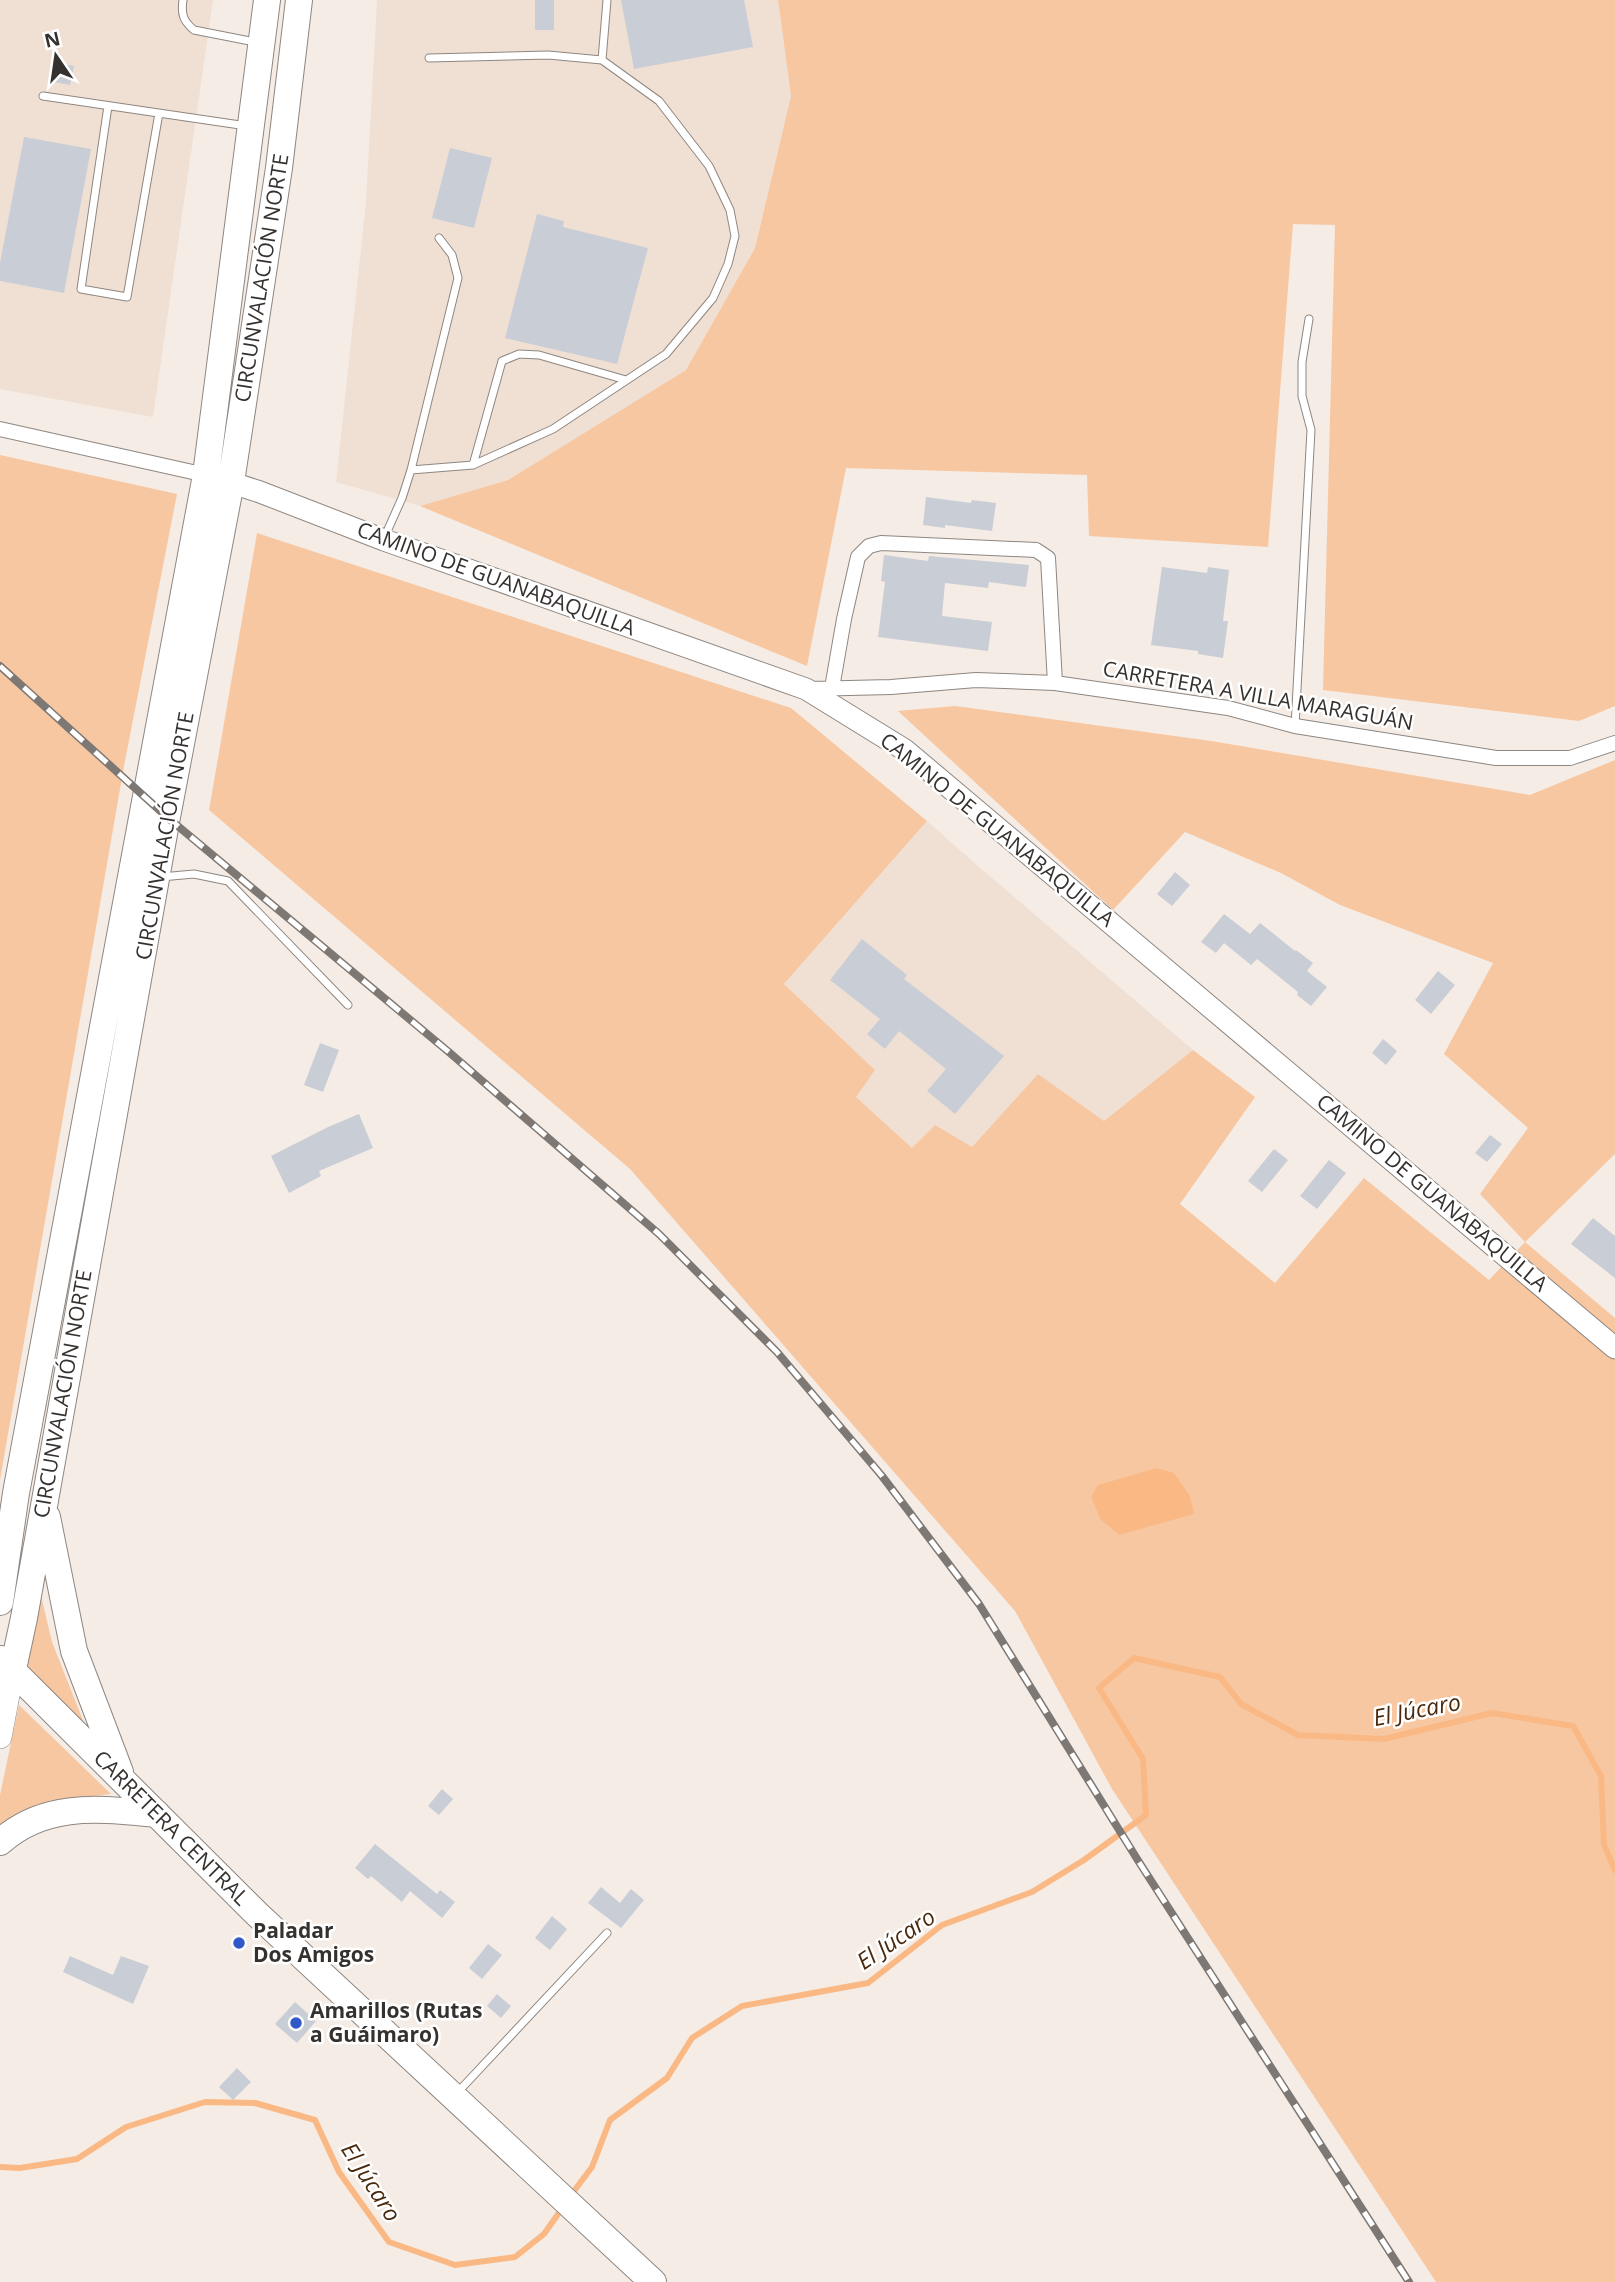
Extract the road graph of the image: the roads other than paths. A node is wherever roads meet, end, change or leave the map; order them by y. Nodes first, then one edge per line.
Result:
1 (183, 0) edge
2 (267, 0) edge
3 (299, 0) edge
4 (607, 0) edge
5 (261, 44) junction
6 (429, 58) dead end
7 (603, 60) junction
8 (43, 96) dead end
9 (108, 106) junction
10 (159, 113) junction
11 (251, 126) junction
12 (283, 133) junction
13 (439, 238) dead end
14 (1309, 319) dead end
15 (626, 380) junction
16 (0, 429) edge
17 (473, 465) junction
18 (411, 470) junction
19 (206, 475) junction
20 (231, 482) junction
21 (383, 540) junction
22 (1055, 683) junction
23 (832, 688) junction
24 (806, 689) junction
25 (1295, 726) junction
26 (1615, 743) edge
27 (157, 877) junction
28 (348, 1005) dead end
29 (1615, 1348) edge
30 (16, 1493) junction
31 (44, 1501) junction
32 (0, 1518) edge
33 (0, 1602) edge
34 (6, 1664) edge
35 (0, 1737) edge
36 (123, 1780) junction
37 (157, 1814) junction
38 (0, 1842) edge
39 (607, 1933) dead end
40 (454, 2096) junction
41 (653, 2282) edge

1 - 5 lane
2 - 5 highway, CIRCUNVALACIÓN NORTE
3 - 12 highway, CIRCUNVALACIÓN NORTE
4 - 7 lane
5 - 11 highway, CIRCUNVALACIÓN NORTE
6 - 7 lane
7 - 15 lane
8 - 9 lane
9 - 10 lane
9 - 10 lane
10 - 11 lane
11 - 12 highway
11 - 19 highway, CIRCUNVALACIÓN NORTE
12 - 20 highway, CIRCUNVALACIÓN NORTE
13 - 18 lane
14 - 25 lane
15 - 17 lane
15 - 17 lane
16 - 19 street
17 - 18 lane
18 - 21 lane
19 - 20 street, CAMINO DE GUANABAQUILLA
19 - 30 highway, CIRCUNVALACIÓN NORTE
20 - 21 street, CAMINO DE GUANABAQUILLA
20 - 27 highway, CIRCUNVALACIÓN NORTE
21 - 24 street, CAMINO DE GUANABAQUILLA
22 - 23 street, CARRETERA A VILLA MARAGUÁN
22 - 23 street
22 - 25 street, CARRETERA A VILLA MARAGUÁN
23 - 24 street, CARRETERA A VILLA MARAGUÁN
24 - 29 street, CAMINO DE GUANABAQUILLA
25 - 26 street, CARRETERA A VILLA MARAGUÁN
27 - 28 lane
27 - 31 highway, CIRCUNVALACIÓN NORTE
30 - 32 highway
30 - 33 highway, CIRCUNVALACIÓN NORTE
31 - 34 highway, CIRCUNVALACIÓN NORTE
31 - 36 highway
34 - 35 main road
34 - 36 highway, CARRETERA CENTRAL
36 - 37 highway, CARRETERA CENTRAL
37 - 38 highway
37 - 40 highway, CARRETERA CENTRAL
39 - 40 lane
40 - 41 highway, CARRETERA CENTRAL

